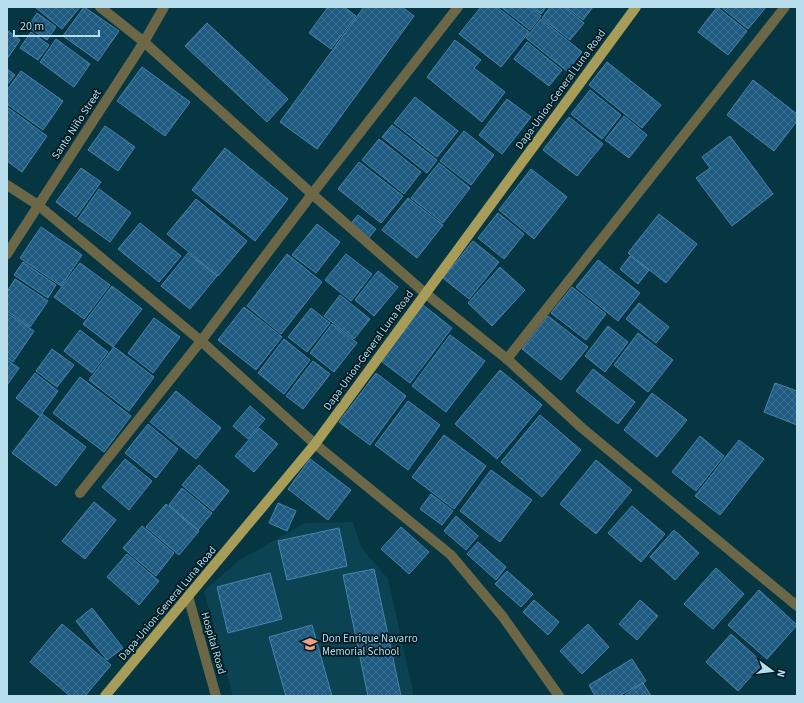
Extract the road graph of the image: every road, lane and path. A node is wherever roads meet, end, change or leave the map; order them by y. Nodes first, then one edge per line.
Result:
1 (100, 7) edge
2 (164, 7) edge
3 (458, 7) edge
4 (636, 7) edge
5 (785, 7) edge
6 (144, 42) junction
7 (7, 185) edge
8 (312, 194) junction
9 (38, 205) junction
10 (7, 254) edge
11 (425, 293) junction
12 (200, 342) junction
13 (507, 359) junction
14 (315, 444) junction
15 (80, 493) dead end
16 (188, 596) junction
17 (797, 606) edge
18 (105, 696) edge
19 (216, 696) edge
20 (559, 696) edge

1 - 6 street
2 - 6 street, Santo Niño Street
3 - 8 street
4 - 11 main road, Dapa-Union-General Luna Road
5 - 13 street
6 - 8 street
6 - 9 street, Santo Niño Street
7 - 9 street
8 - 11 street
8 - 12 street
9 - 10 street, Santo Niño Street
9 - 12 street
11 - 13 street
11 - 14 main road, Dapa-Union-General Luna Road
12 - 14 street
12 - 15 street
13 - 17 street
14 - 16 main road, Dapa-Union-General Luna Road
14 - 20 street
16 - 18 main road, Dapa-Union-General Luna Road
16 - 19 street, Hospital Road

